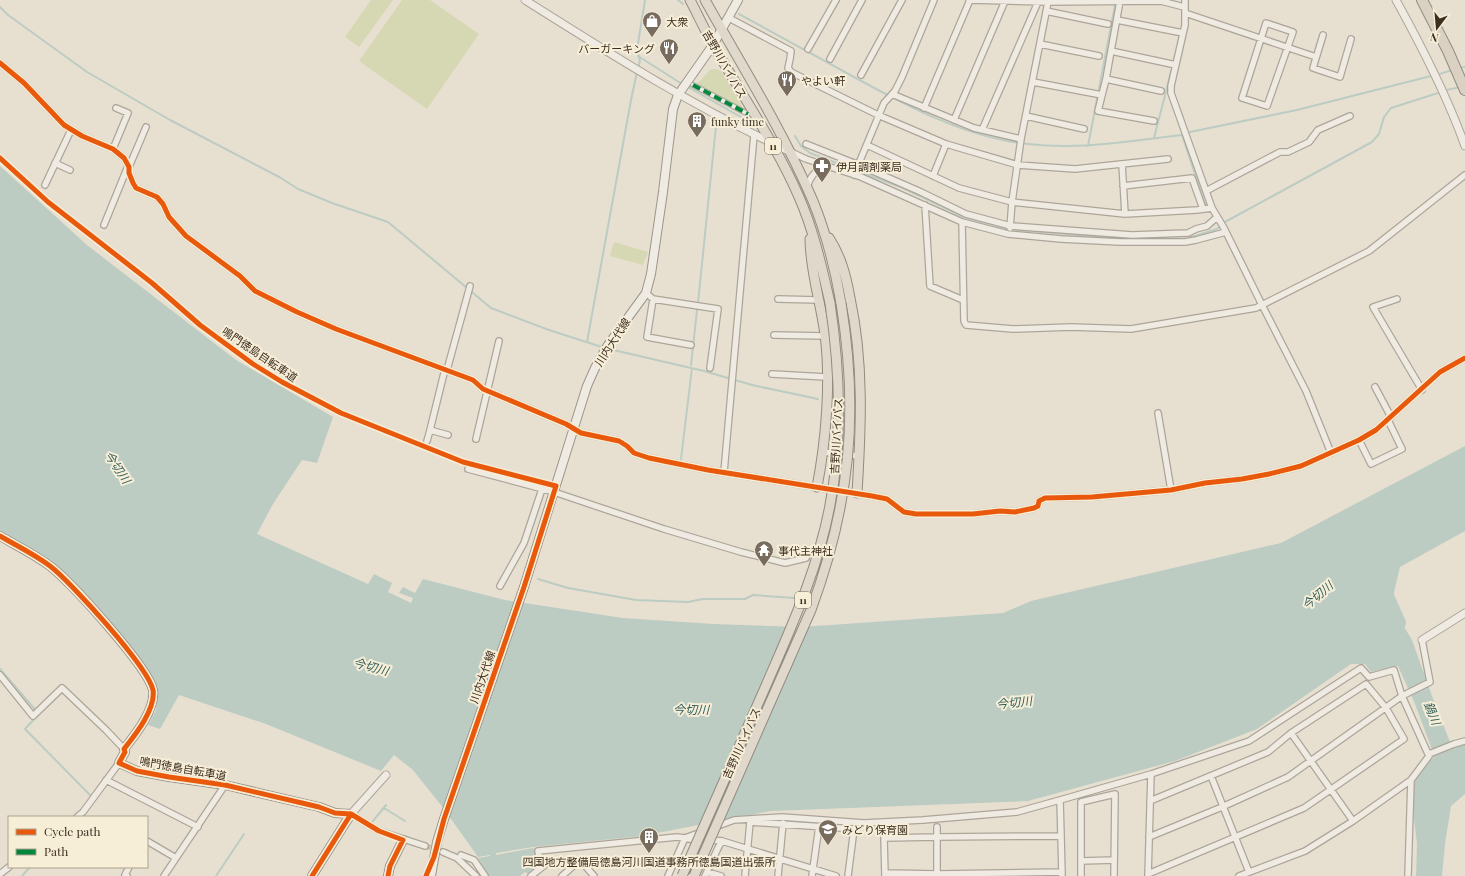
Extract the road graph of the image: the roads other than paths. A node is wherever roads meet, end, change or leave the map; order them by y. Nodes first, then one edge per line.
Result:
1 (525, 0) edge
2 (690, 0) edge
3 (705, 0) edge
4 (738, 0) edge
5 (836, 0) edge
6 (862, 0) edge
7 (902, 0) edge
8 (934, 0) edge
9 (970, 0) edge
10 (1185, 0) edge
11 (1396, 0) edge
12 (1422, 0) edge
13 (1005, 1) junction
14 (1038, 2) junction
15 (1048, 2) junction
16 (1120, 2) junction
17 (1184, 10) junction
18 (1046, 11) junction
19 (728, 18) junction
20 (1117, 20) junction
21 (1108, 24) dead end
22 (722, 30) junction
23 (1183, 33) junction
24 (1323, 35) dead end
25 (1261, 38) junction
26 (1351, 39) dead end
27 (1040, 44) junction
28 (713, 45) junction
29 (1288, 48) junction
30 (808, 49) dead end
31 (1111, 51) junction
32 (1099, 56) dead end
33 (1316, 57) junction
34 (830, 59) dead end
35 (0, 63) edge
36 (1176, 65) junction
37 (861, 75) dead end
38 (1106, 79) junction
39 (1033, 82) junction
40 (688, 84) junction
41 (1465, 90) edge
42 (1161, 91) dead end
43 (678, 95) junction
44 (1102, 95) junction
45 (891, 96) junction
46 (116, 108) dead end
47 (924, 108) junction
48 (748, 114) dead end
49 (878, 115) junction
50 (1026, 116) junction
51 (1350, 116) dead end
52 (954, 120) junction
53 (1154, 121) dead end
54 (146, 127) dead end
55 (1084, 129) dead end
56 (71, 130) junction
57 (982, 130) junction
58 (754, 135) junction
59 (1021, 142) junction
60 (772, 143) junction
61 (806, 144) dead end
62 (946, 144) junction
63 (867, 145) junction
64 (1465, 146) edge
65 (113, 150) junction
66 (791, 152) junction
67 (1168, 160) dead end
68 (55, 163) junction
69 (1122, 164) junction
70 (1018, 165) junction
71 (129, 166) junction
72 (825, 166) junction
73 (70, 170) dead end
74 (856, 170) junction
75 (1465, 175) edge
76 (933, 176) junction
77 (44, 185) dead end
78 (1123, 186) junction
79 (807, 187) junction
80 (1206, 191) junction
81 (1012, 202) junction
82 (925, 205) junction
83 (1212, 208) junction
84 (1203, 209) junction
85 (1125, 214) junction
86 (1217, 217) junction
87 (962, 222) junction
88 (104, 225) dead end
89 (810, 227) junction
90 (1223, 227) junction
91 (824, 230) junction
92 (1010, 230) junction
93 (1190, 237) junction
94 (470, 286) dead end
95 (646, 293) junction
96 (653, 299) junction
97 (778, 299) dead end
98 (1397, 299) dead end
99 (819, 300) junction
100 (963, 300) junction
101 (1262, 305) junction
102 (774, 335) dead end
103 (825, 336) junction
104 (499, 341) dead end
105 (691, 344) dead end
106 (1465, 358) edge
107 (710, 368) dead end
108 (446, 370) junction
109 (772, 374) dead end
110 (826, 377) junction
111 (1375, 386) dead end
112 (1422, 390) junction
113 (488, 391) junction
114 (1158, 413) dead end
115 (1389, 419) junction
116 (573, 428) junction
117 (430, 430) junction
118 (448, 435) dead end
119 (476, 439) dead end
120 (1359, 440) junction
121 (427, 441) dead end
122 (823, 452) junction
123 (1331, 453) junction
124 (859, 456) junction
125 (468, 469) dead end
126 (724, 472) junction
127 (817, 487) junction
128 (542, 489) junction
129 (1171, 490) junction
130 (554, 492) junction
131 (857, 493) junction
132 (0, 536) edge
133 (806, 558) dead end
134 (500, 586) dead end
135 (1465, 613) edge
136 (1422, 640) joint
137 (0, 675) edge
138 (1405, 694) junction
139 (1386, 708) junction
140 (1291, 733) junction
141 (1465, 741) edge
142 (124, 750) junction
143 (1430, 753) junction
144 (1311, 761) junction
145 (119, 762) junction
146 (1150, 774) junction
147 (386, 775) dead end
148 (1211, 776) junction
149 (106, 780) junction
150 (1411, 780) junction
151 (226, 785) junction
152 (1331, 789) junction
153 (1060, 800) junction
154 (1150, 802) junction
155 (1222, 807) junction
156 (351, 814) junction
157 (78, 816) edge
158 (1353, 821) junction
159 (783, 823) junction
160 (819, 826) junction
161 (198, 827) junction
162 (937, 827) dead end
163 (1061, 836) junction
164 (1234, 836) junction
165 (937, 837) junction
166 (1149, 837) junction
167 (685, 838) junction
168 (403, 840) junction
169 (148, 842) edge
170 (722, 842) junction
171 (425, 846) tunnel mouth
172 (748, 850) junction
173 (443, 852) tunnel mouth
174 (461, 856) dead end
175 (434, 857) junction
176 (176, 858) junction
177 (780, 860) junction
178 (1114, 860) junction
179 (1081, 861) junction
180 (8, 868) edge
181 (128, 868) edge
182 (1249, 872) junction
183 (812, 873) edge
184 (0, 874) edge
185 (706, 874) edge
186 (1062, 874) edge
187 (885, 875) edge
188 (937, 875) edge
189 (1148, 875) edge
190 (127, 876) edge
191 (164, 876) edge
192 (312, 876) edge
193 (388, 876) edge
194 (426, 876) edge
195 (431, 876) edge
196 (434, 876) edge
197 (476, 876) edge
198 (485, 876) edge
199 (531, 876) edge
200 (562, 876) edge
201 (594, 876) edge
202 (668, 876) edge
203 (682, 876) edge
204 (694, 876) edge
205 (721, 876) edge
206 (745, 876) edge
207 (778, 876) edge
208 (836, 876) edge
209 (848, 876) edge
210 (1081, 876) edge
211 (1114, 876) edge
212 (1239, 876) edge
213 (1408, 876) edge

1 - 43 street
2 - 28 highway, 吉野川バイパス / 11
3 - 22 highway, 吉野川バイパス / 11
4 - 19 main road, 川内大代線
5 - 30 street
6 - 34 street
7 - 37 street
8 - 45 street
9 - 13 street
9 - 47 street
10 - 17 street
11 - 64 street
12 - 41 highway
13 - 14 street
13 - 52 street
14 - 15 street
14 - 57 street
15 - 16 street
15 - 18 street
16 - 17 street
16 - 20 street
17 - 23 street
17 - 25 street
18 - 21 street
18 - 27 street
19 - 22 main road, 川内大代線
19 - 49 street
20 - 23 street
20 - 31 street
22 - 28 main road, 川内大代線
22 - 66 highway, 吉野川バイパス / 11
23 - 36 street
24 - 33 street
25 - 29 street
25 - 29 street
25 - 29 street
26 - 33 street
27 - 32 street
27 - 39 street
28 - 40 main road, 川内大代線
28 - 60 highway, 吉野川バイパス / 11
29 - 33 street
31 - 36 street
31 - 38 street
35 - 56 street
36 - 80 street
38 - 42 street
38 - 44 street
39 - 44 street
39 - 50 street
40 - 43 main road, 川内大代線
40 - 48 street
43 - 58 street
43 - 95 main road, 川内大代線
44 - 53 street
45 - 47 street
45 - 49 street
46 - 65 street
47 - 52 street
49 - 62 street
49 - 63 street
50 - 55 street
50 - 59 street
51 - 80 street
52 - 57 street
54 - 71 street
56 - 65 street
56 - 68 street
57 - 59 street
58 - 60 street
58 - 126 street
59 - 70 street
60 - 66 street
60 - 89 highway, 吉野川バイパス / 11
61 - 74 street
62 - 70 street
62 - 76 street
63 - 74 street
63 - 76 street
65 - 71 street
66 - 72 street
66 - 79 highway, 吉野川バイパス / 11
67 - 69 street
68 - 73 street
68 - 77 street
69 - 70 street
69 - 78 street
70 - 81 street
71 - 88 street
71 - 108 street
72 - 74 street
72 - 79 street
74 - 82 street
74 - 92 street
75 - 101 street
76 - 81 street
78 - 84 street
78 - 85 street
79 - 91 highway, 吉野川バイパス / 11
80 - 83 street
81 - 85 street
81 - 92 street
82 - 87 street
82 - 100 street
83 - 84 street
83 - 86 street
84 - 85 street
86 - 90 street
86 - 93 street
87 - 92 street
87 - 100 street
89 - 99 highway, 11
89 - 203 highway, 吉野川バイパス / 11, bridge
90 - 93 street
90 - 101 street
91 - 124 highway, 11
91 - 204 highway, 吉野川バイパス / 11, bridge
92 - 93 street
92 - 93 street
94 - 108 street
95 - 96 street
95 - 116 main road, 川内大代線
96 - 105 street
96 - 107 street
97 - 99 street
98 - 112 street
99 - 103 highway, 11
100 - 101 street
101 - 123 street
102 - 103 street
103 - 110 highway, 11
104 - 113 street
106 - 112 street
108 - 113 street
108 - 117 street
109 - 110 street
110 - 122 highway, 11
111 - 115 street
112 - 115 street
113 - 116 street
113 - 119 street
114 - 129 street
115 - 120 street
115 - 120 street
116 - 126 street
116 - 130 main road, 川内大代線
117 - 118 street
117 - 121 street
120 - 123 street
122 - 124 street
122 - 127 highway, 11
123 - 129 street
124 - 131 highway, 11
125 - 128 street
126 - 127 street
127 - 131 street
128 - 130 street
128 - 134 street
129 - 131 street
130 - 133 street
130 - 175 main road, 川内大代線
132 - 142 main road, 鳴門徳島自転車道
135 - 136 street
136 - 138 street
137 - 142 street
138 - 139 street
138 - 143 street
138 - 146 street
139 - 140 street
139 - 144 street
139 - 152 street
140 - 144 street
140 - 148 street
141 - 143 street
142 - 145 main road, 鳴門徳島自転車道
143 - 150 street
144 - 152 street
144 - 155 street
145 - 149 street
145 - 151 main road, 鳴門徳島自転車道
146 - 153 street
146 - 154 street
147 - 156 street
148 - 154 street
148 - 155 street
149 - 157 street
149 - 161 street
150 - 158 street
150 - 213 street
151 - 156 main road, 鳴門徳島自転車道
151 - 161 street
152 - 158 street
152 - 164 street
153 - 163 street
153 - 167 street
154 - 166 street
155 - 164 street
155 - 166 street
156 - 168 street
156 - 192 main road
158 - 182 street
159 - 160 street
159 - 172 street
159 - 177 street
160 - 183 street
160 - 209 street
161 - 176 street
162 - 165 street
163 - 165 street
163 - 186 street
164 - 182 street
164 - 189 street
165 - 187 street
165 - 188 street
166 - 189 street
167 - 170 street
167 - 199 street
167 - 202 street
168 - 171 street
168 - 193 main road
169 - 176 street
170 - 172 street
170 - 185 street
172 - 177 street
172 - 206 street
173 - 197 street
174 - 198 street
175 - 194 main road
175 - 195 main road, 川内大代線
175 - 196 main road
176 - 191 street
177 - 183 street
177 - 207 street
178 - 179 street
178 - 179 street
178 - 211 street
179 - 210 street
180 - 184 street
181 - 190 street
182 - 212 street
183 - 208 street
185 - 205 street
186 - 188 street
187 - 188 street
200 - 201 street

